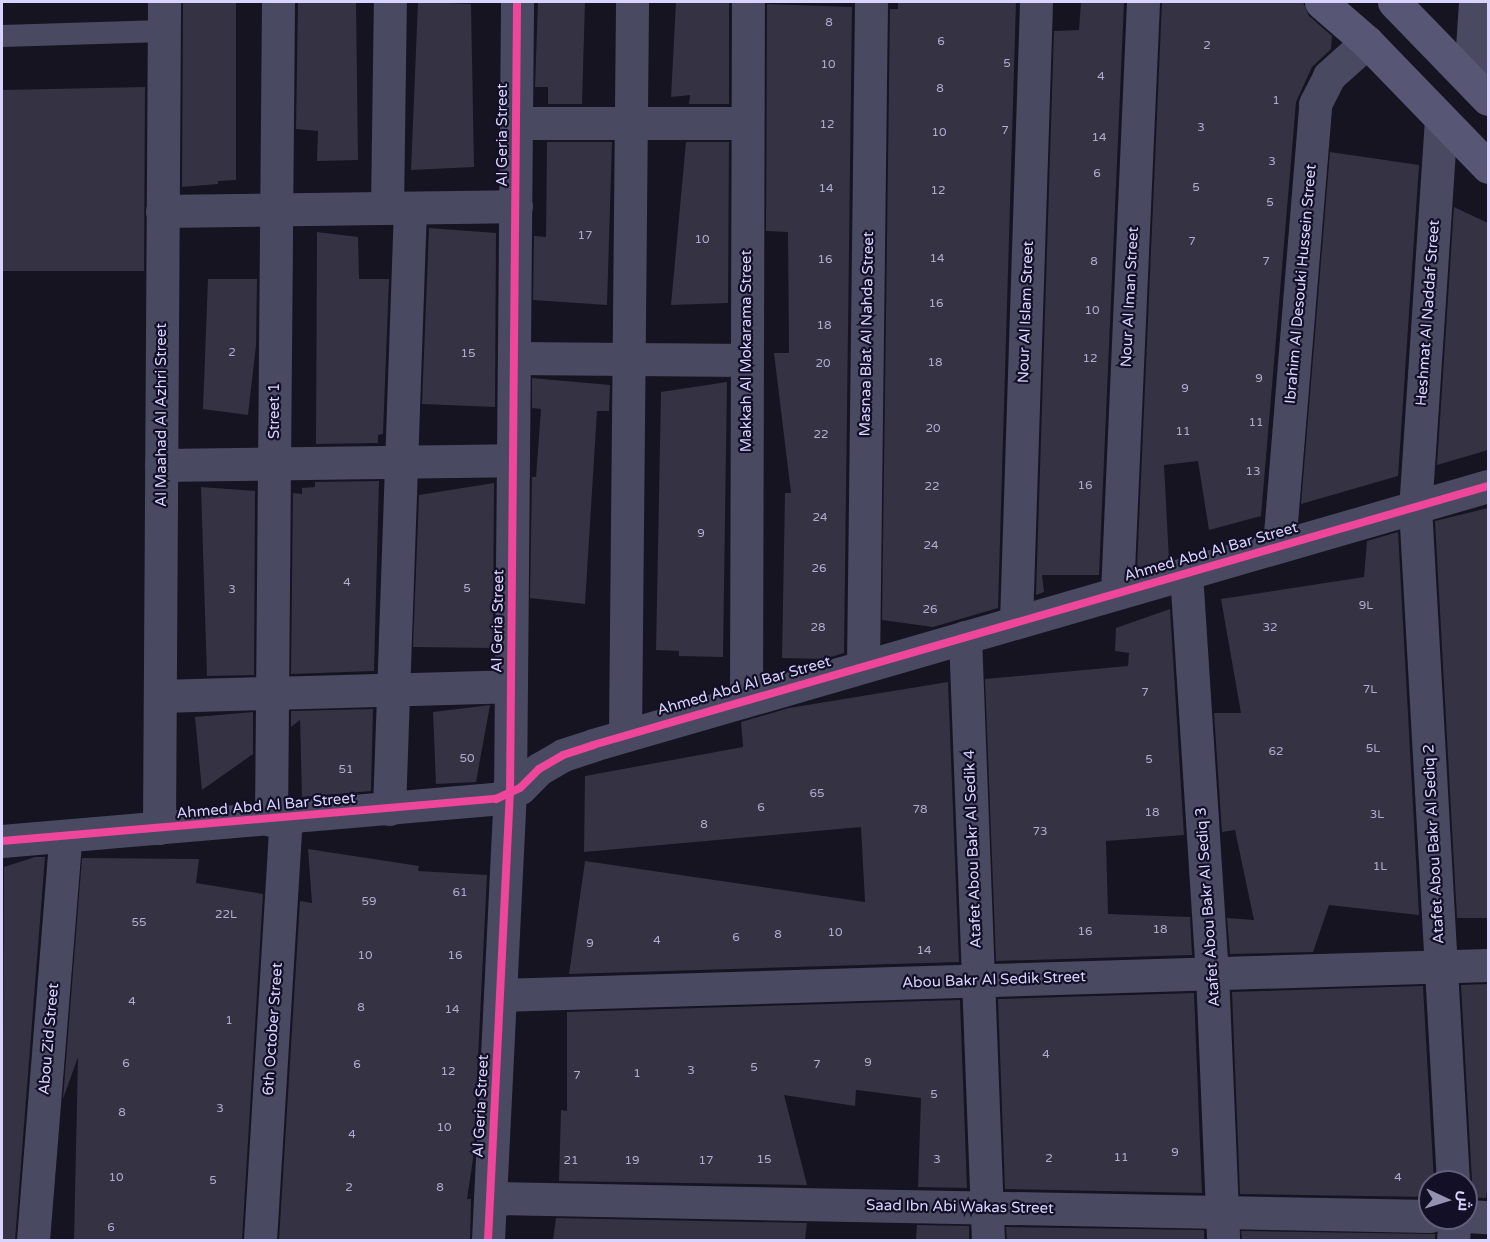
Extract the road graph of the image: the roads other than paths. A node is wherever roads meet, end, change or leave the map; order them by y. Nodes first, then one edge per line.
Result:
1 (278, 2) edge
2 (390, 2) edge
3 (518, 2) edge
4 (632, 2) edge
5 (748, 2) edge
6 (871, 2) edge
7 (1036, 2) edge
8 (1143, 2) edge
9 (1321, 2) edge
10 (1394, 2) edge
11 (1475, 2) edge
12 (163, 16) edge
13 (2, 36) edge
14 (1367, 42) junction
15 (1479, 88) edge
16 (1441, 119) junction
17 (516, 123) junction
18 (631, 123) junction
19 (747, 123) junction
20 (1488, 167) edge
21 (516, 207) junction
22 (398, 208) junction
23 (276, 210) junction
24 (162, 211) junction
25 (514, 358) junction
26 (629, 359) junction
27 (747, 360) junction
28 (513, 460) junction
29 (401, 461) junction
30 (274, 463) junction
31 (161, 465) junction
32 (1488, 486) edge
33 (1415, 507) junction
34 (1279, 546) junction
35 (1186, 573) junction
36 (1117, 593) junction
37 (1016, 622) junction
38 (965, 637) junction
39 (863, 666) junction
40 (511, 686) junction
41 (392, 690) junction
42 (272, 693) junction
43 (160, 696) junction
44 (746, 700) junction
45 (625, 735) junction
46 (510, 794) junction
47 (389, 809) junction
48 (279, 819) junction
49 (159, 828) junction
50 (65, 838) junction
51 (2, 841) edge
52 (1488, 965) edge
53 (1441, 966) junction
54 (1212, 973) junction
55 (978, 981) junction
56 (500, 995) junction
57 (1452, 1170) edge
58 (490, 1198) junction
59 (987, 1207) junction
60 (1418, 1216) edge
61 (1223, 1226) edge
62 (33, 1240) edge
63 (260, 1240) edge
64 (488, 1240) edge
65 (988, 1240) edge

1 - 23 street, Street 1
2 - 22 street
3 - 17 street, Al Geria Street
4 - 18 street
5 - 19 street, Makkah Al Mokarama Street
6 - 39 street, Masnaa Blat Al Nahda Street
7 - 37 street, Nour Al Islam Street
8 - 36 street, Nour Al Iman Street
9 - 14 main road
10 - 15 main road
11 - 15 street
12 - 13 lane
12 - 24 street, Al Maahad Al Azhri Street
14 - 16 main road
14 - 34 street, Ibrahim Al Desouki Hussein Street
16 - 20 main road
16 - 33 street, Heshmat Al Naddaf Street
17 - 18 street
17 - 21 street, Al Geria Street
18 - 19 street
18 - 26 street
19 - 27 street, Makkah Al Mokarama Street
21 - 22 street
21 - 25 street, Al Geria Street
22 - 23 street
22 - 29 street
23 - 24 street
23 - 30 street, Street 1
24 - 31 street, Al Maahad Al Azhri Street
25 - 26 street
25 - 28 street, Al Geria Street
26 - 27 street
26 - 45 street
27 - 44 street, Makkah Al Mokarama Street
28 - 29 street
28 - 40 street, Al Geria Street
29 - 30 street
29 - 41 street
30 - 31 street
30 - 42 street, Street 1
31 - 43 street, Al Maahad Al Azhri Street
32 - 33 street, Ahmed Abd Al Bar Street
33 - 34 street, Ahmed Abd Al Bar Street
33 - 53 street, Atafet Abou Bakr Al Sediq 2
34 - 35 street, Ahmed Abd Al Bar Street
35 - 36 street, Ahmed Abd Al Bar Street
35 - 54 street, Atafet Abou Bakr Al Sediq 3
36 - 37 street, Ahmed Abd Al Bar Street
37 - 38 street, Ahmed Abd Al Bar Street
38 - 39 street, Ahmed Abd Al Bar Street
38 - 55 street, Atafet Abou Bakr Al Sedik 4
39 - 44 street, Ahmed Abd Al Bar Street
40 - 41 street
40 - 46 street, Al Geria Street
41 - 42 street
41 - 47 street
42 - 43 street
42 - 48 street, Street 1
43 - 49 street, Al Maahad Al Azhri Street
44 - 45 street, Ahmed Abd Al Bar Street
45 - 46 street, Ahmed Abd Al Bar Street
46 - 47 street, Ahmed Abd Al Bar Street
46 - 56 street, Al Geria Street
47 - 48 street, Ahmed Abd Al Bar Street
48 - 49 street, Ahmed Abd Al Bar Street
48 - 63 street, 6th October Street
49 - 50 street, Ahmed Abd Al Bar Street
50 - 51 street, Ahmed Abd Al Bar Street
50 - 62 street, Abou Zid Street
52 - 53 street, Abou Bakr Al Sedik Street
53 - 54 street, Abou Bakr Al Sedik Street
53 - 57 street, Atafet Abou Bakr Al Sediq 2
54 - 55 street, Abou Bakr Al Sedik Street
54 - 61 street, Atafet Abou Bakr Al Sediq 3
55 - 56 street, Abou Bakr Al Sedik Street
55 - 59 street, Atafet Abou Bakr Al Sedik 4
56 - 58 street, Al Geria Street
58 - 59 street, Saad Ibn Abi Wakas Street
58 - 64 street, Al Geria Street
59 - 61 street, Saad Ibn Abi Wakas Street
59 - 65 street, Atafet Abou Bakr Al Sedik 4
60 - 61 street, Saad Ibn Abi Wakas Street

